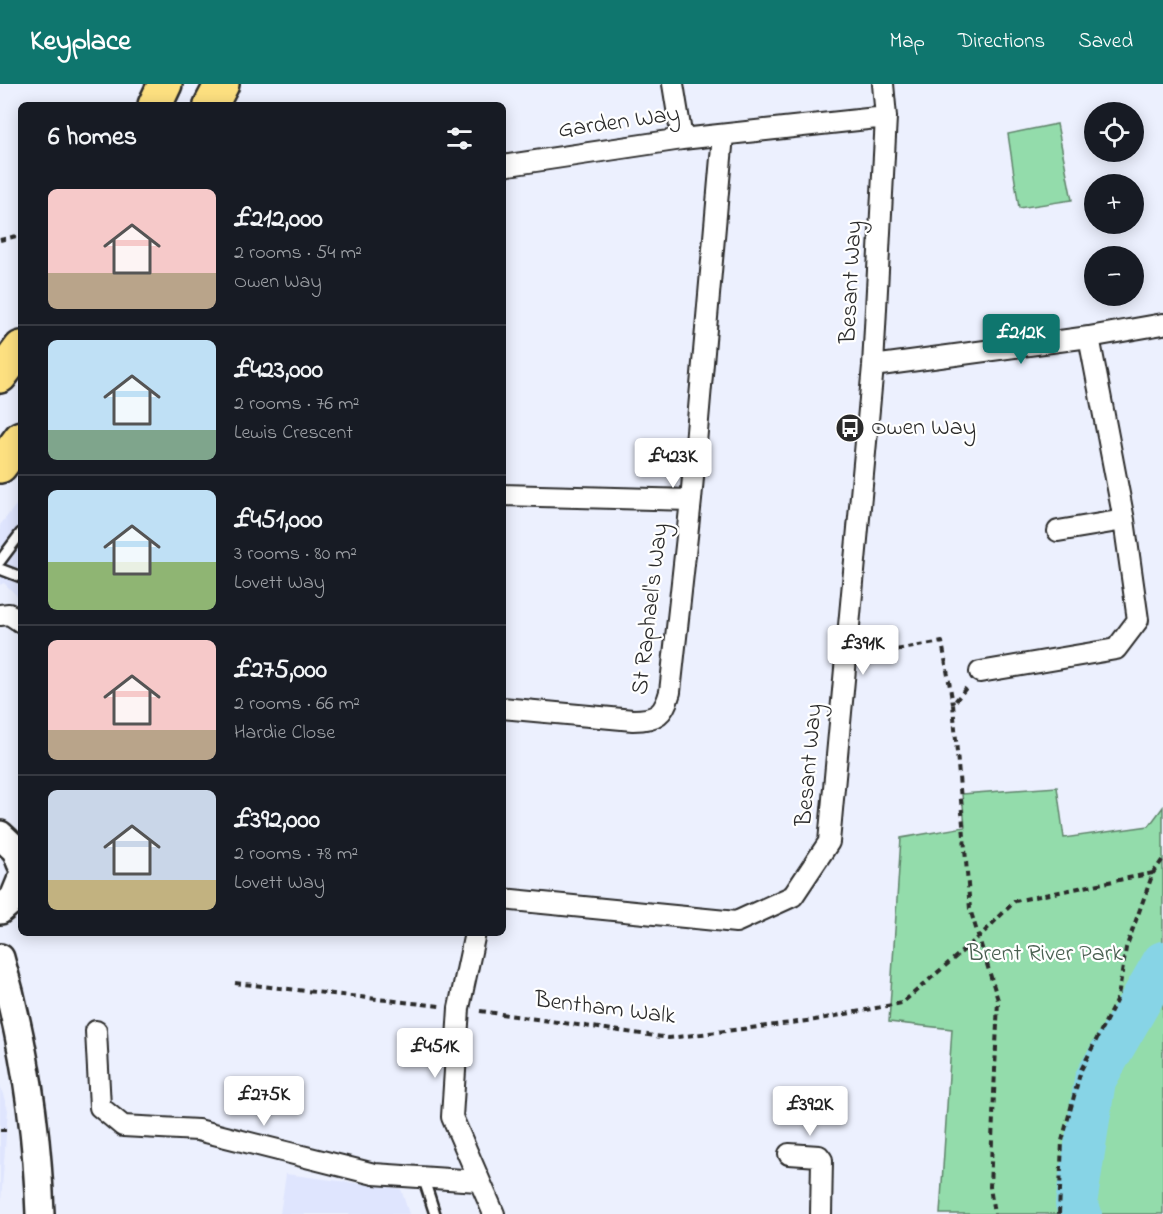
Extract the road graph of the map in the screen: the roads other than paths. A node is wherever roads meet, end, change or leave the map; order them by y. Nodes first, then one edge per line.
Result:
1 (165, 84) edge
2 (222, 84) edge
3 (673, 84) edge
4 (883, 84) edge
5 (156, 102) edge
6 (213, 102) edge
7 (886, 117) junction
8 (723, 135) junction
9 (682, 139) junction
10 (506, 165) edge
11 (1163, 324) edge
12 (1089, 337) junction
13 (18, 352) edge
14 (873, 366) junction
15 (0, 376) edge
16 (18, 442) edge
17 (0, 466) edge
18 (506, 495) edge
19 (691, 500) junction
20 (1124, 520) junction
21 (1058, 531) dead end
22 (18, 537) edge
23 (0, 561) edge
24 (0, 569) edge
25 (18, 576) edge
26 (980, 672) road end
27 (506, 708) edge
28 (0, 835) edge
29 (18, 855) edge
30 (18, 888) edge
31 (506, 899) edge
32 (0, 910) edge
33 (474, 936) edge
34 (0, 958) edge
35 (96, 1031) dead end
36 (789, 1154) dead end
37 (423, 1177) junction
38 (478, 1181) junction
39 (40, 1214) edge
40 (435, 1214) edge
41 (494, 1214) edge
42 (821, 1214) edge

1 - 5 highway
2 - 6 highway
3 - 9 street
4 - 7 street, Besant Way
7 - 8 street, Garden Way
7 - 14 street, Besant Way
8 - 9 street, Garden Way
8 - 19 street, St Raphael's Way
9 - 10 street, Garden Way
11 - 12 street
12 - 14 street
12 - 20 street
13 - 15 highway
14 - 31 street, Besant Way
16 - 17 highway
18 - 19 street
19 - 27 street, St Raphael's Way
20 - 21 street
20 - 26 street
22 - 23 lane
24 - 25 lane
28 - 29 main road
30 - 32 main road
33 - 38 street
34 - 39 main road
35 - 37 street
36 - 42 street
37 - 38 street
37 - 40 lane
38 - 41 street

